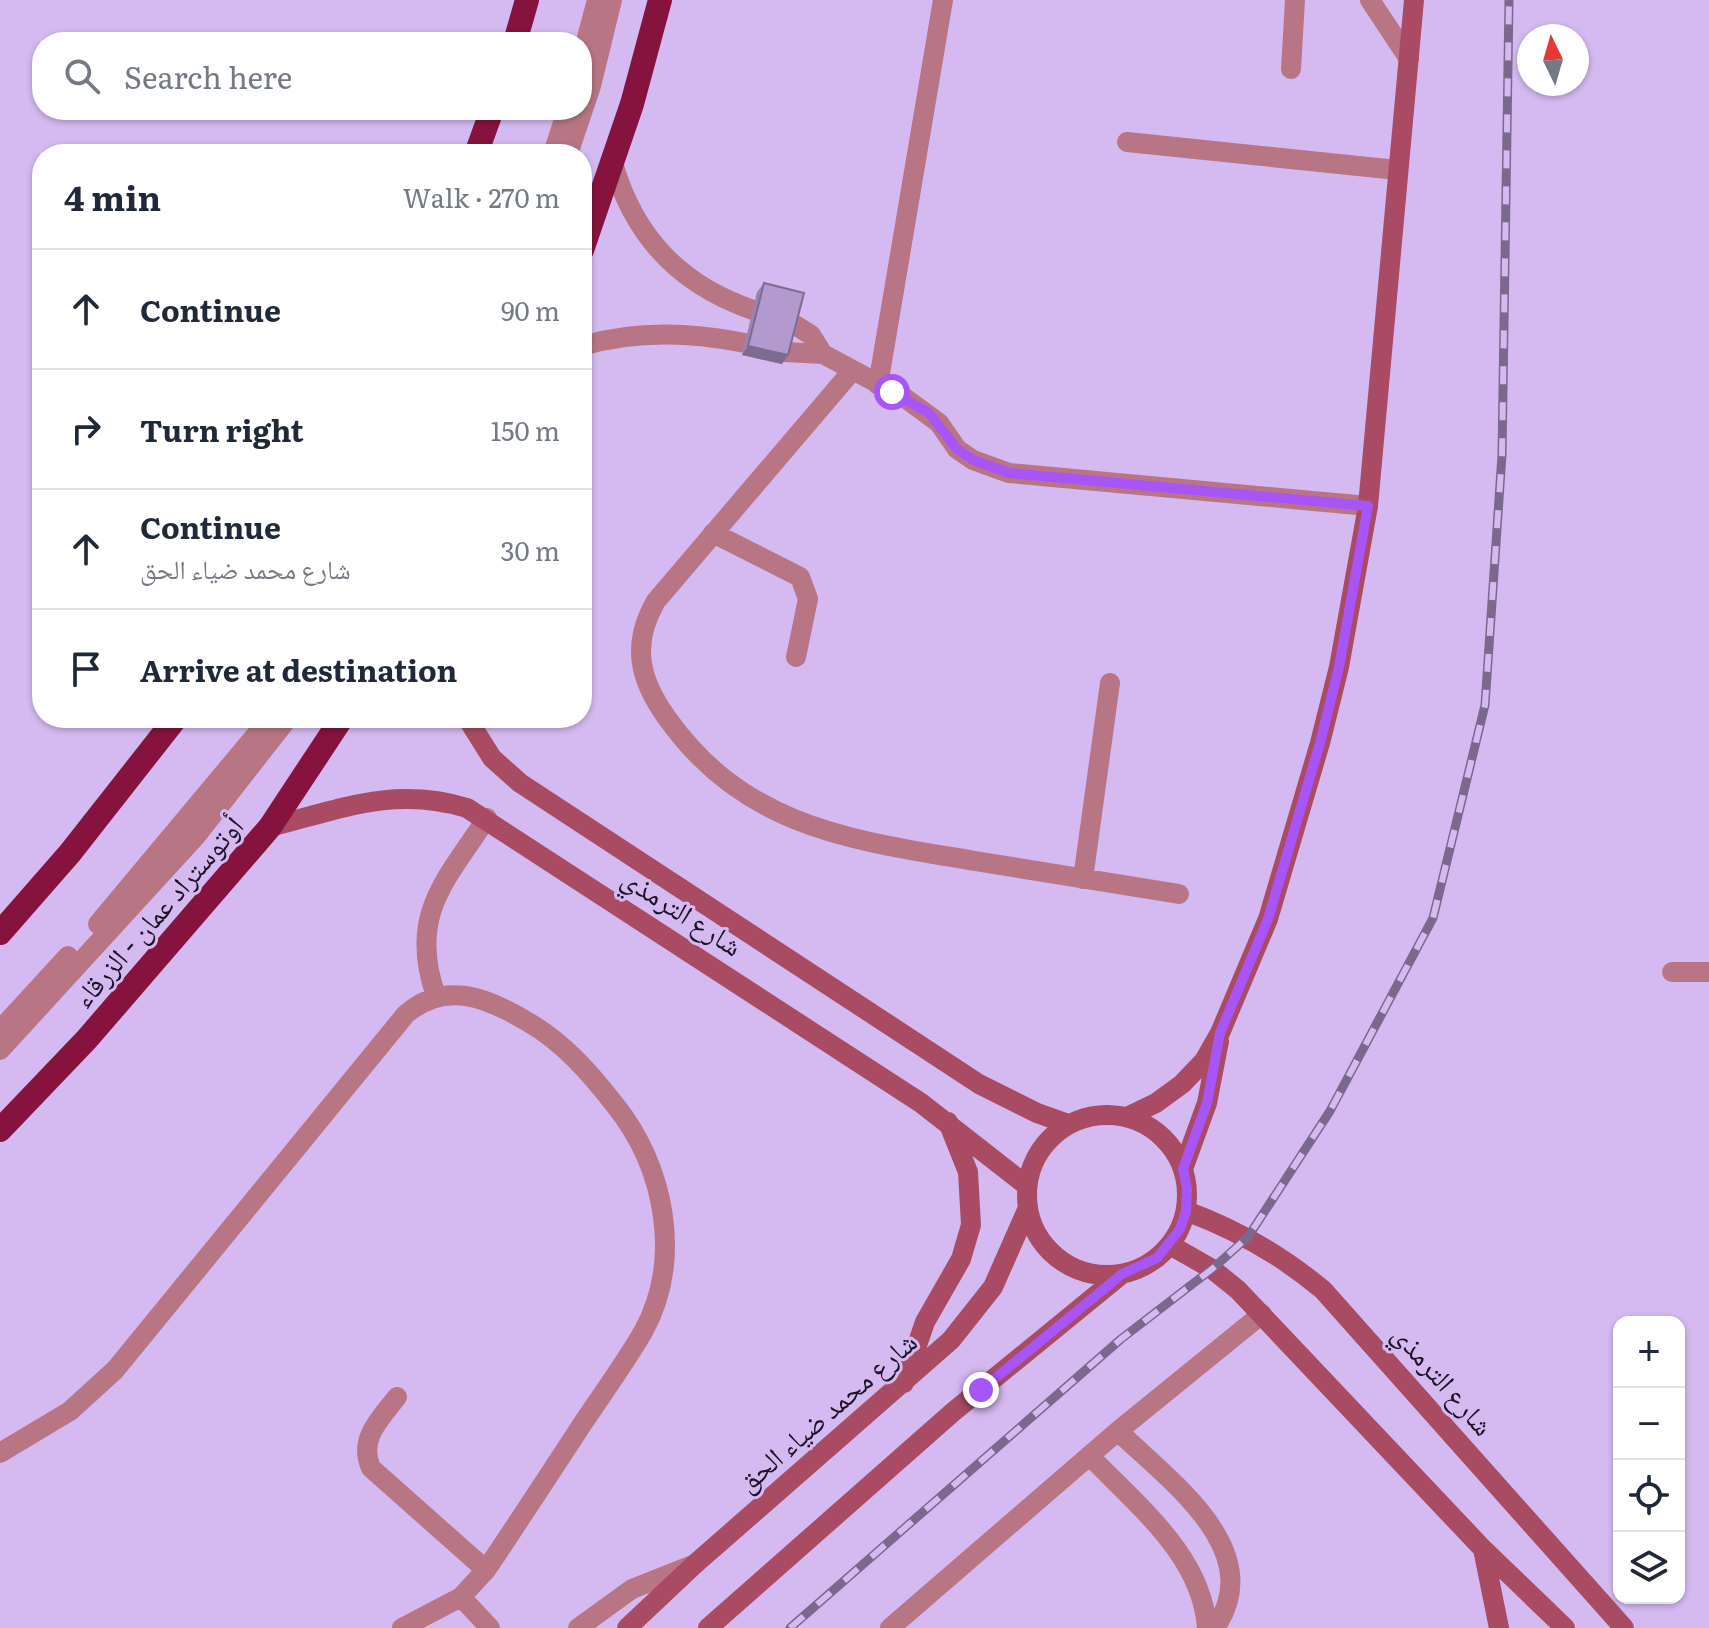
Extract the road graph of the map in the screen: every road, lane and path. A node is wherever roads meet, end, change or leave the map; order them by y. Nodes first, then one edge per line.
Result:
1 (527, 0) edge
2 (597, 0) edge
3 (612, 0) edge
4 (660, 0) edge
5 (943, 0) edge
6 (1295, 0) edge
7 (1370, 0) edge
8 (1414, 0) edge
9 (518, 32) edge
10 (588, 32) edge
11 (1409, 59) junction
12 (1291, 69) dead end
13 (592, 82) edge
14 (488, 120) edge
15 (564, 120) edge
16 (580, 120) edge
17 (1127, 142) dead end
18 (480, 144) edge
19 (556, 144) edge
20 (571, 144) edge
21 (613, 163) junction
22 (1397, 170) junction
23 (592, 222) edge
24 (753, 310) dead end
25 (792, 323) edge
26 (745, 343) edge
27 (592, 344) edge
28 (785, 352) edge
29 (823, 354) junction
30 (852, 371) junction
31 (878, 385) junction
32 (1368, 506) junction
33 (713, 533) junction
34 (796, 657) dead end
35 (1110, 683) dead end
36 (168, 728) edge
37 (262, 728) edge
38 (280, 728) edge
39 (335, 728) edge
40 (473, 728) edge
41 (487, 818) junction
42 (270, 827) junction
43 (1083, 879) junction
44 (1179, 894) dead end
45 (0, 933) edge
46 (1672, 972) dead end
47 (1709, 972) edge
48 (436, 996) junction
49 (0, 1030) edge
50 (1220, 1033) junction
51 (0, 1050) edge
52 (1127, 1117) junction
53 (948, 1122) junction
54 (1068, 1124) junction
55 (0, 1130) edge
56 (1183, 1169) junction
57 (1026, 1185) junction
58 (1027, 1210) junction
59 (1186, 1211) junction
60 (1170, 1245) junction
61 (1122, 1274) junction
62 (1262, 1314) junction
63 (903, 1384) junction
64 (397, 1397) dead end
65 (1118, 1431) junction
66 (0, 1453) edge
67 (1090, 1456) junction
68 (1483, 1549) junction
69 (695, 1564) junction
70 (486, 1570) junction
71 (461, 1597) junction
72 (402, 1628) edge
73 (490, 1628) edge
74 (578, 1628) edge
75 (627, 1628) edge
76 (708, 1628) edge
77 (890, 1628) edge
78 (1207, 1628) edge
79 (1215, 1628) edge
80 (1499, 1628) edge
81 (1565, 1628) edge
82 (1624, 1628) edge

1 - 9 highway
2 - 10 street
3 - 13 street
4 - 21 highway
5 - 31 street
6 - 12 street
7 - 11 street
8 - 11 main road
11 - 22 main road
14 - 18 highway
15 - 19 street
16 - 20 street
17 - 22 street
21 - 23 highway
21 - 24 street
22 - 32 main road
25 - 29 street
26 - 27 street
28 - 29 street
29 - 30 street
30 - 31 street
30 - 33 street
31 - 32 street
32 - 50 main road
33 - 34 street
33 - 43 street
35 - 43 street
36 - 45 highway
37 - 49 street
38 - 51 street
39 - 42 highway, أوتوستراد عمان - الزرقاء
40 - 54 main road, شارع الترمذي
41 - 42 main road, شارع الترمذي
41 - 48 street
41 - 53 main road, شارع الترمذي
42 - 55 highway, أوتوستراد عمان - الزرقاء
43 - 44 street
46 - 47 street
48 - 66 street
48 - 70 street
50 - 52 main road
50 - 56 main road
52 - 54 main road
52 - 56 main road
53 - 57 main road, شارع الترمذي
53 - 63 main road
54 - 57 main road
56 - 59 main road
57 - 58 main road
58 - 61 main road
58 - 63 main road, شارع محمد ضياء الحق
59 - 60 main road
59 - 82 main road, شارع الترمذي
60 - 61 main road
60 - 62 main road
61 - 76 main road
62 - 65 street
62 - 68 main road
63 - 69 main road, شارع محمد ضياء الحق
64 - 70 street
65 - 67 street
65 - 79 street
67 - 77 street
67 - 78 street
68 - 80 main road
68 - 81 main road
69 - 74 street
69 - 75 main road, شارع محمد ضياء الحق
70 - 71 street
71 - 72 street
71 - 73 street

